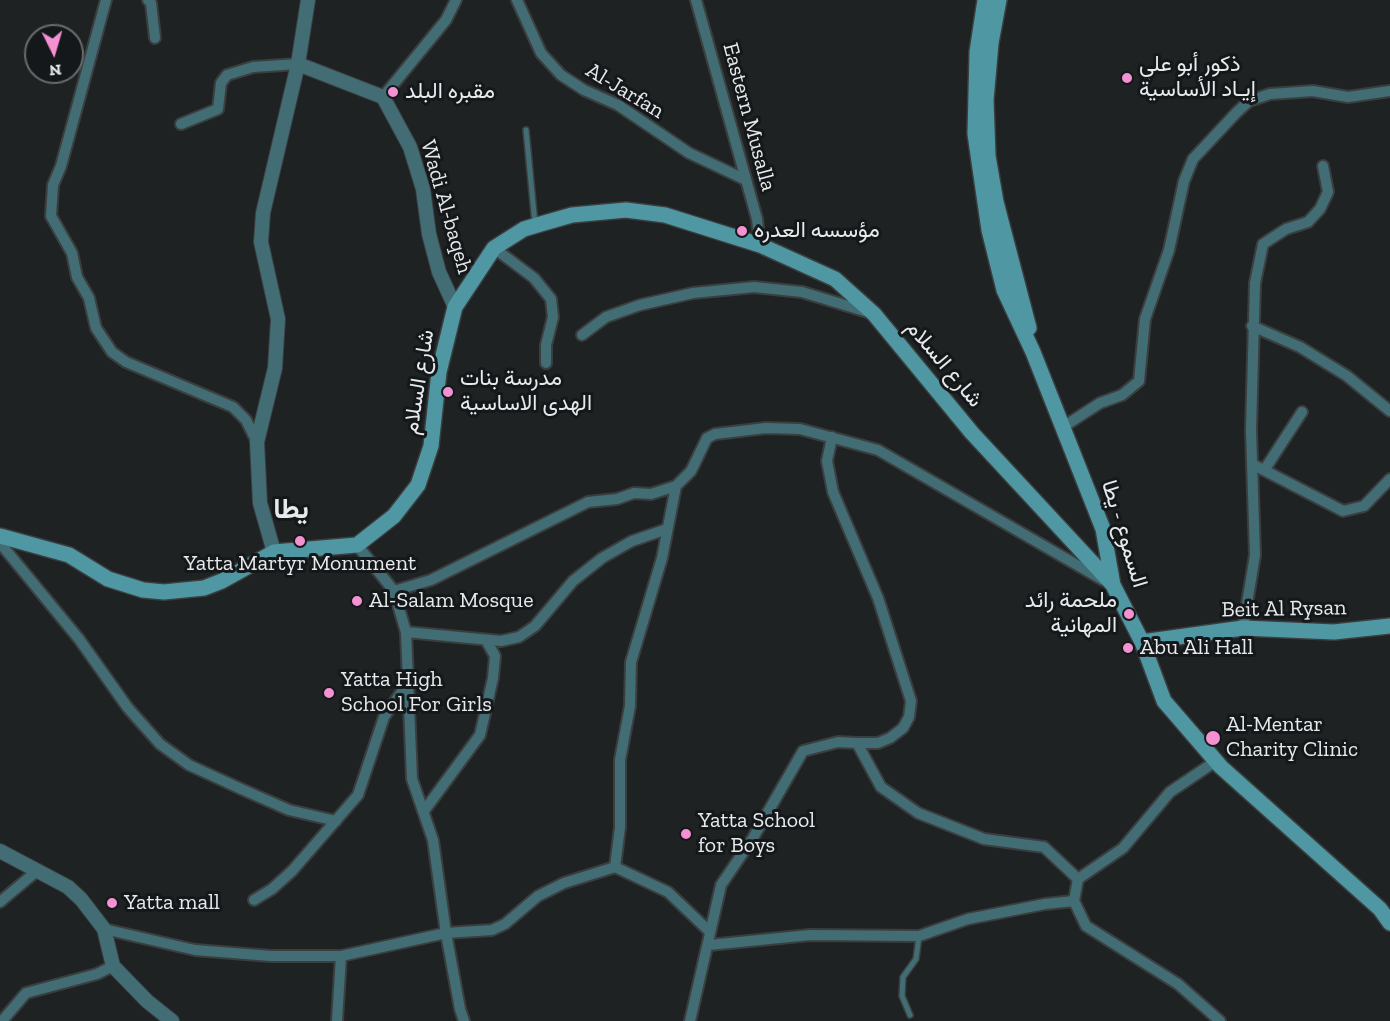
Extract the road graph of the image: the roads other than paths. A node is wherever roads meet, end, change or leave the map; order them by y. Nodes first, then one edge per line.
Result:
1 (106, 0) edge
2 (148, 0) edge
3 (308, 0) edge
4 (456, 0) edge
5 (517, 0) edge
6 (696, 0) edge
7 (985, 0) edge
8 (999, 0) edge
9 (155, 38) dead end
10 (298, 64) junction
11 (1390, 91) edge
12 (383, 97) junction
13 (181, 124) dead end
14 (526, 130) dead end
15 (1323, 166) dead end
16 (746, 180) junction
17 (535, 225) junction
18 (760, 245) junction
19 (494, 248) junction
20 (455, 307) junction
21 (874, 314) junction
22 (1252, 326) junction
23 (582, 335) dead end
24 (1033, 352) junction
25 (546, 363) dead end
26 (1390, 411) edge
27 (1302, 412) dead end
28 (1063, 427) junction
29 (832, 438) junction
30 (257, 442) junction
31 (1252, 464) junction
32 (1265, 470) junction
33 (1390, 479) edge
34 (676, 486) junction
35 (667, 529) junction
36 (0, 536) edge
37 (0, 543) edge
38 (357, 545) junction
39 (274, 552) junction
40 (1113, 585) junction
41 (394, 591) junction
42 (1390, 626) edge
43 (1243, 628) junction
44 (406, 632) junction
45 (486, 640) junction
46 (1143, 642) junction
47 (407, 684) junction
48 (857, 743) junction
49 (1216, 761) junction
50 (424, 811) junction
51 (336, 821) junction
52 (0, 851) edge
53 (615, 867) junction
54 (38, 870) junction
55 (1078, 879) junction
56 (254, 900) dead end
57 (1074, 901) junction
58 (0, 902) edge
59 (1390, 922) edge
60 (104, 929) junction
61 (710, 932) junction
62 (446, 933) junction
63 (919, 936) junction
64 (709, 945) junction
65 (341, 956) junction
66 (113, 966) junction
67 (910, 1015) dead end
68 (2, 1021) edge
69 (172, 1021) edge
70 (337, 1021) edge
71 (465, 1021) edge
72 (690, 1021) edge
73 (1220, 1021) edge

1 - 30 street
2 - 9 street
3 - 10 street
4 - 12 street
5 - 16 street, Al-Jarfan
6 - 16 street, Eastern Musalla
7 - 24 main road, السموع - يطا
8 - 24 main road, السموع - يطا
10 - 12 street
10 - 13 street
10 - 30 street
11 - 28 street
12 - 20 street, Wadi Al-baqeh
14 - 17 lane
15 - 22 street
16 - 18 street, Eastern Musalla
17 - 18 main road, شارع السلام
17 - 19 main road, شارع السلام
18 - 21 main road, شارع السلام
19 - 20 main road, شارع السلام
19 - 25 street
20 - 38 main road, شارع السلام
21 - 23 street
21 - 40 main road, شارع السلام
22 - 26 street
22 - 31 street
24 - 28 main road, السموع - يطا
27 - 32 street
28 - 40 main road, السموع - يطا
29 - 34 street
29 - 40 street
29 - 48 street
30 - 39 street
31 - 32 street
31 - 43 street
32 - 33 street
34 - 35 street
34 - 41 street
35 - 45 street
35 - 53 street
36 - 39 main road
37 - 51 street
38 - 39 main road
38 - 41 street
40 - 46 main road, السموع - يطا
41 - 44 street
42 - 43 main road, Beit Al Rysan
43 - 46 main road, Beit Al Rysan
44 - 45 street
44 - 47 street
45 - 50 street
46 - 49 main road, السموع - يطا
47 - 50 street
47 - 51 street
48 - 55 street
48 - 61 street
49 - 55 street
49 - 59 main road, السموع - يطا
50 - 62 street
51 - 56 street
52 - 54 street
53 - 61 street
53 - 62 street
54 - 58 street
54 - 60 street
55 - 57 street
57 - 63 street
57 - 73 street
60 - 65 street
60 - 66 street
61 - 64 street
62 - 65 street
62 - 71 street
63 - 64 street
63 - 67 lane
64 - 72 street
65 - 70 street
66 - 68 street
66 - 69 street

